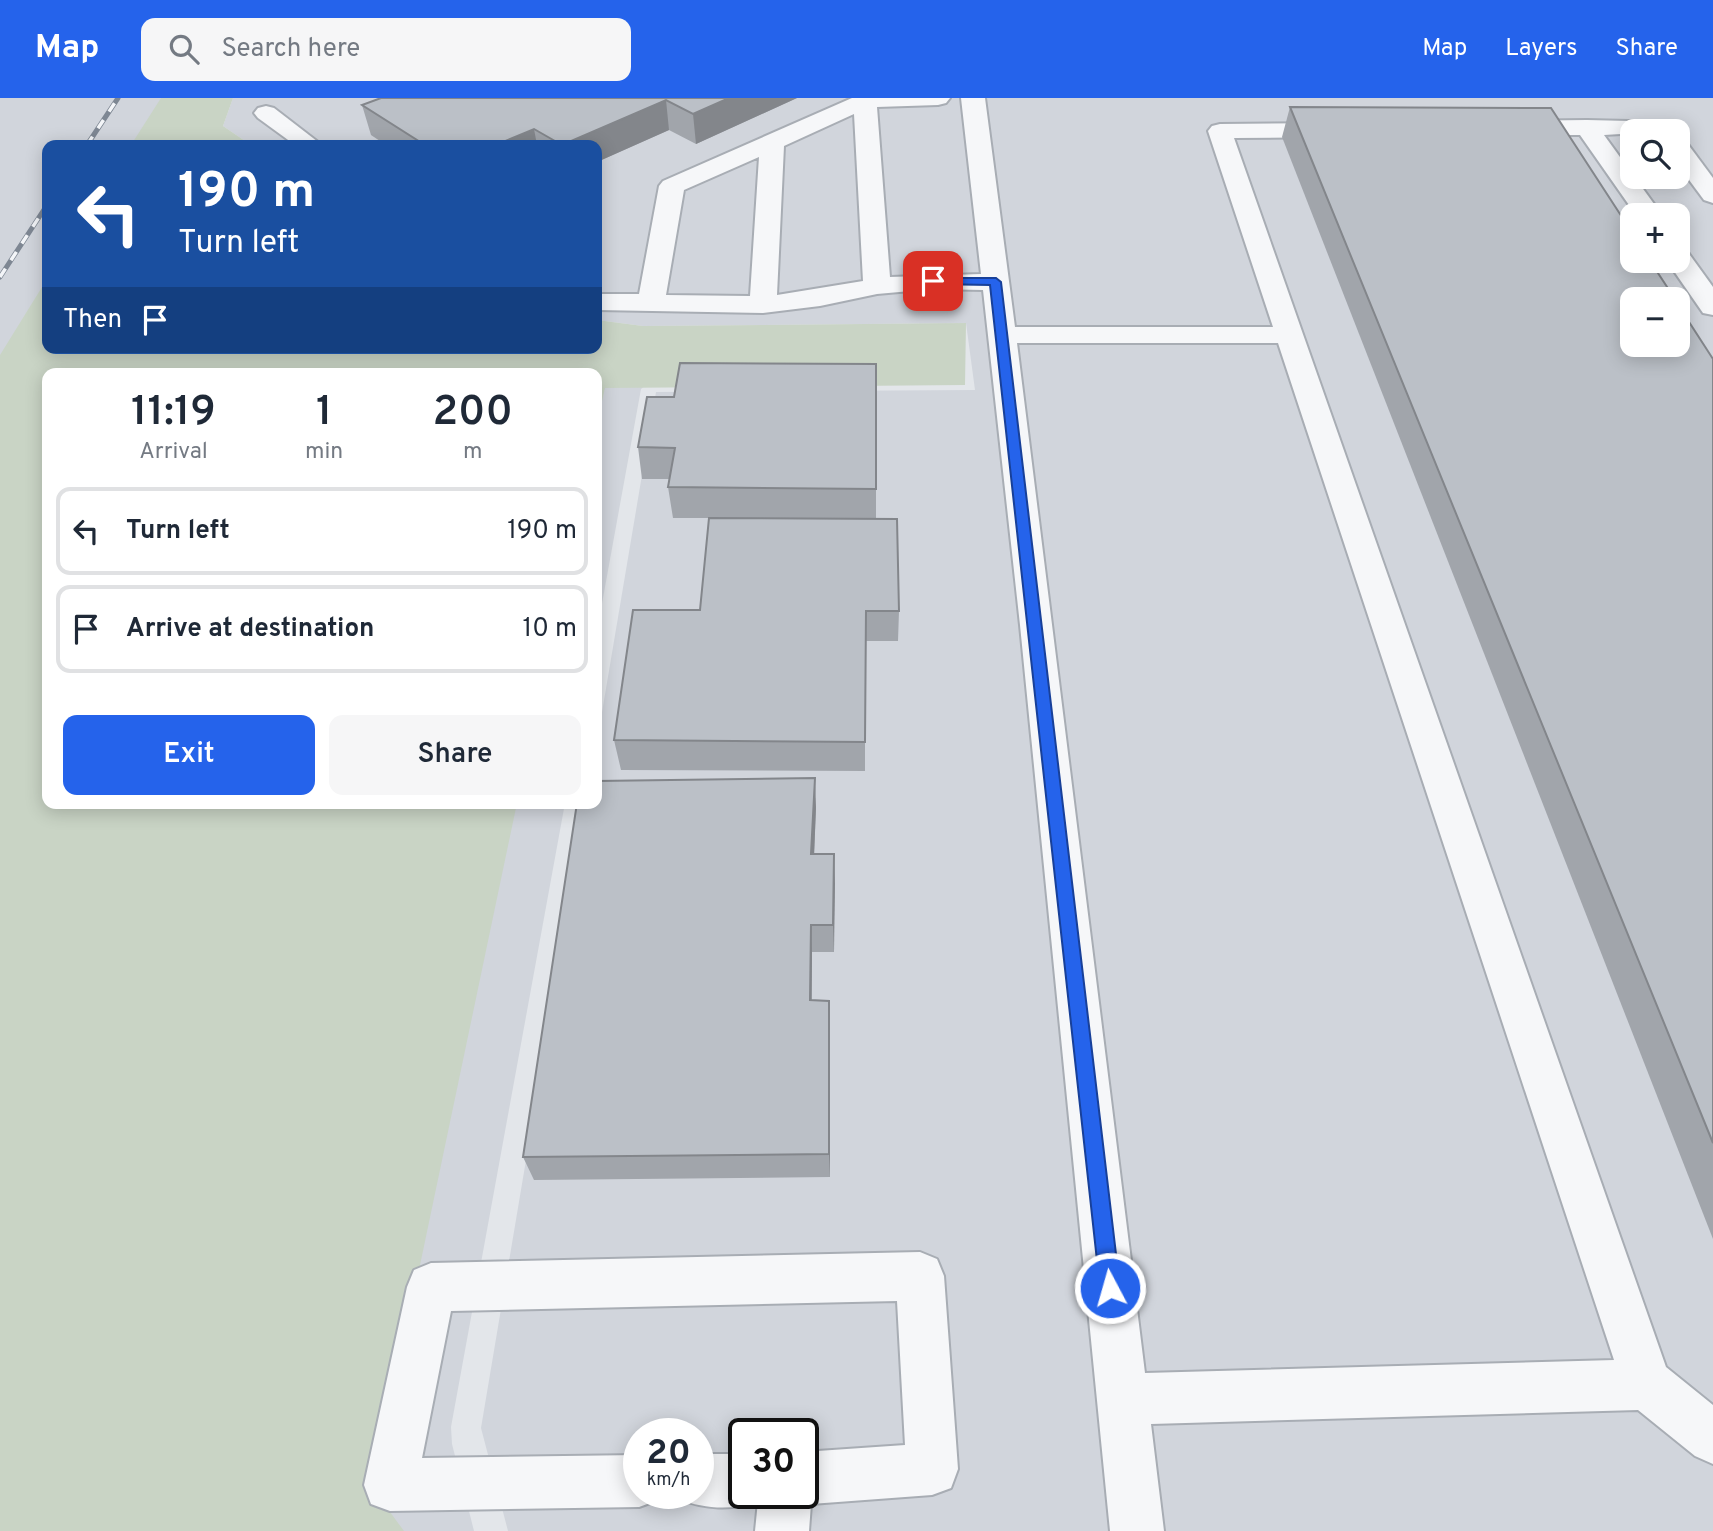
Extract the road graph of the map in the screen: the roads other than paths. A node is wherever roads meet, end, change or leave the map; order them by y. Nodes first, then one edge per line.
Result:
1 (938, 98) edge
2 (973, 98) edge
3 (865, 101) junction
4 (266, 113) dead end
5 (1587, 127) junction
6 (1620, 127) edge
7 (1478, 128) edge
8 (1369, 129) edge
9 (303, 140) edge
10 (772, 141) junction
11 (1690, 164) edge
12 (1713, 195) edge
13 (1640, 203) edge
14 (1689, 273) edge
15 (996, 282) junction
16 (877, 286) junction
17 (602, 302) edge
18 (651, 304) junction
19 (763, 305) junction
20 (1713, 307) edge
21 (1002, 335) junction
22 (1289, 335) junction
23 (1647, 1384) junction
24 (1123, 1399) junction
25 (1713, 1438) edge
26 (819, 1477) edge
27 (623, 1481) edge
28 (784, 1509) edge
29 (782, 1531) edge
30 (1137, 1531) edge

1 - 3 street
2 - 15 street
3 - 10 street
3 - 16 street
4 - 9 street
5 - 6 street
5 - 7 street
5 - 13 street
8 - 22 street
10 - 18 street
10 - 19 street
11 - 12 street
14 - 20 street
15 - 16 street
15 - 21 street
16 - 19 street
17 - 18 street
18 - 19 street
21 - 22 street
21 - 24 street
22 - 23 street
23 - 24 street
23 - 25 street
24 - 30 street
26 - 27 street
28 - 29 street

